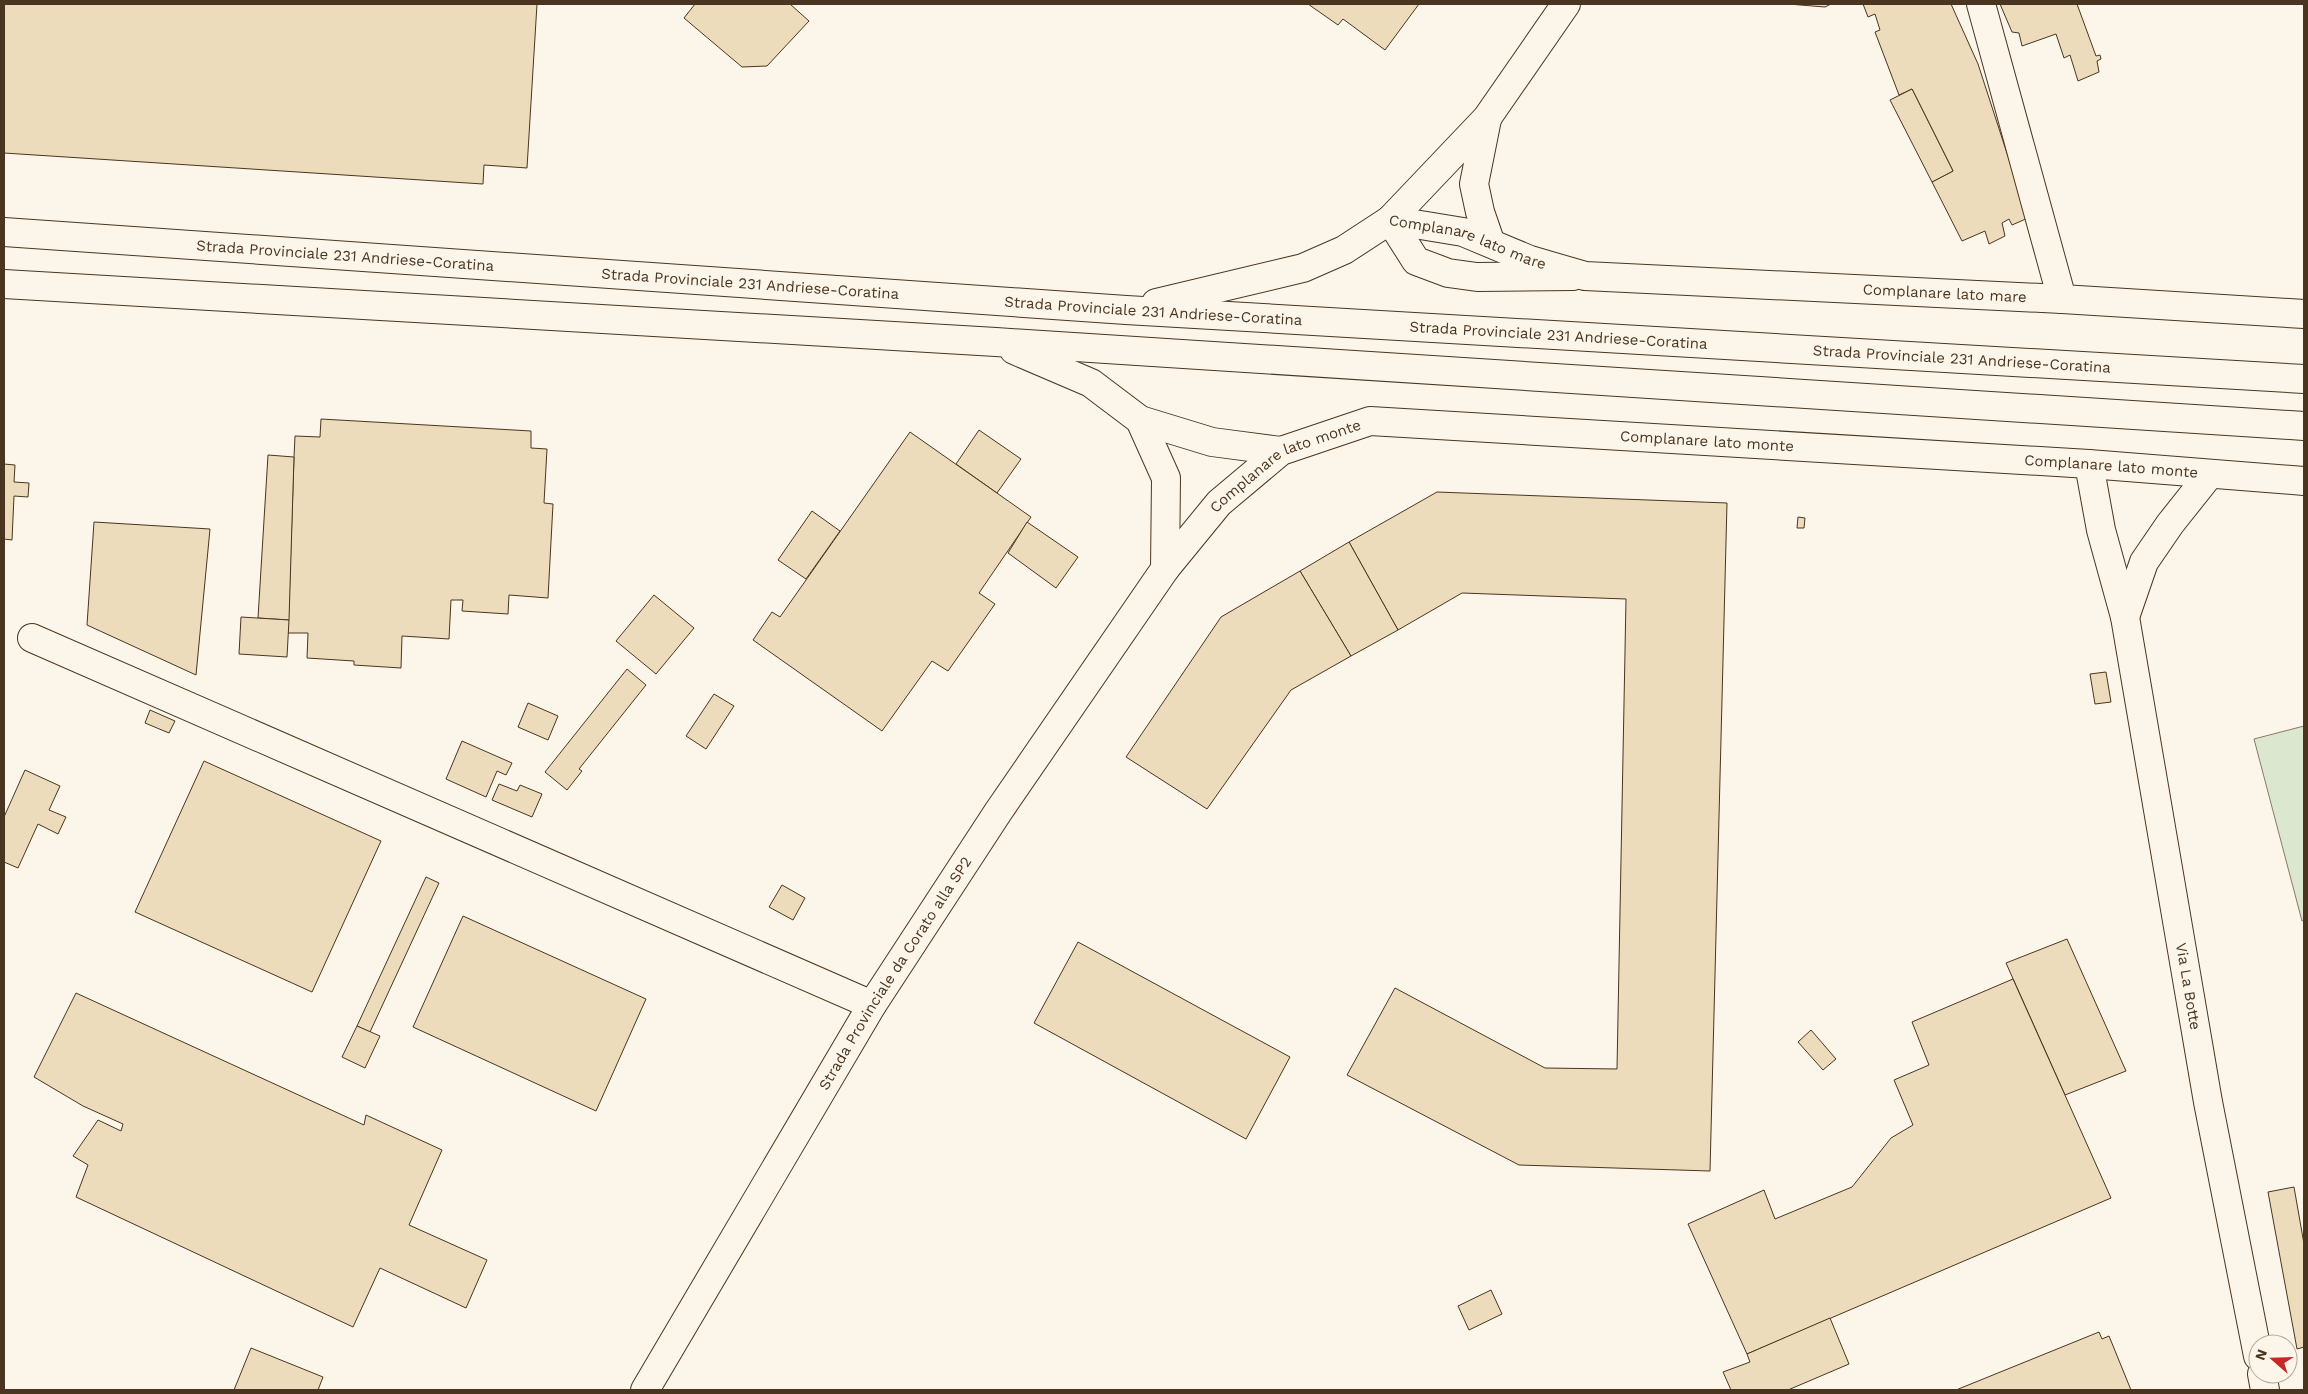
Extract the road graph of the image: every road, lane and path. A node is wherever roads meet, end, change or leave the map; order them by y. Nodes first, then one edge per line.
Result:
1 (1566, 4) edge
2 (1981, 4) edge
3 (1487, 118) junction
4 (1390, 220) junction
5 (4, 232) edge
6 (1490, 241) junction
7 (1585, 276) junction
8 (4, 284) edge
9 (2062, 299) junction
10 (1126, 310) junction
11 (2304, 314) edge
12 (996, 342) junction
13 (2304, 379) edge
14 (1140, 420) junction
15 (2304, 426) edge
16 (1281, 450) junction
17 (2089, 464) junction
18 (2209, 475) junction
19 (2304, 481) edge
20 (1165, 569) junction
21 (2125, 617) junction
22 (32, 638) dead end
23 (872, 1005) junction
24 (2254, 1334) edge
25 (645, 1390) edge

1 - 3 main road
2 - 9 main road
3 - 4 main road
3 - 6 main road
4 - 6 main road, Complanare lato mare
4 - 7 main road, Complanare lato mare
4 - 10 main road
5 - 10 main road, Strada Provinciale 231 Andriese-Coratina
6 - 7 main road, Complanare lato mare
7 - 9 main road, Complanare lato mare
8 - 12 main road
9 - 11 main road, Complanare lato mare
10 - 13 main road, Strada Provinciale 231 Andriese-Coratina
12 - 14 main road
12 - 15 main road
14 - 16 main road
14 - 20 main road
16 - 17 main road, Complanare lato monte
16 - 20 main road, Complanare lato monte
17 - 18 main road, Complanare lato monte
17 - 21 main road, Via La Botte
18 - 19 main road, Complanare lato monte
18 - 21 main road
20 - 23 main road, Strada Provinciale da Corato alla SP2
21 - 24 main road, Via La Botte
22 - 23 main road
23 - 25 main road, Strada Provinciale da Corato alla SP2

